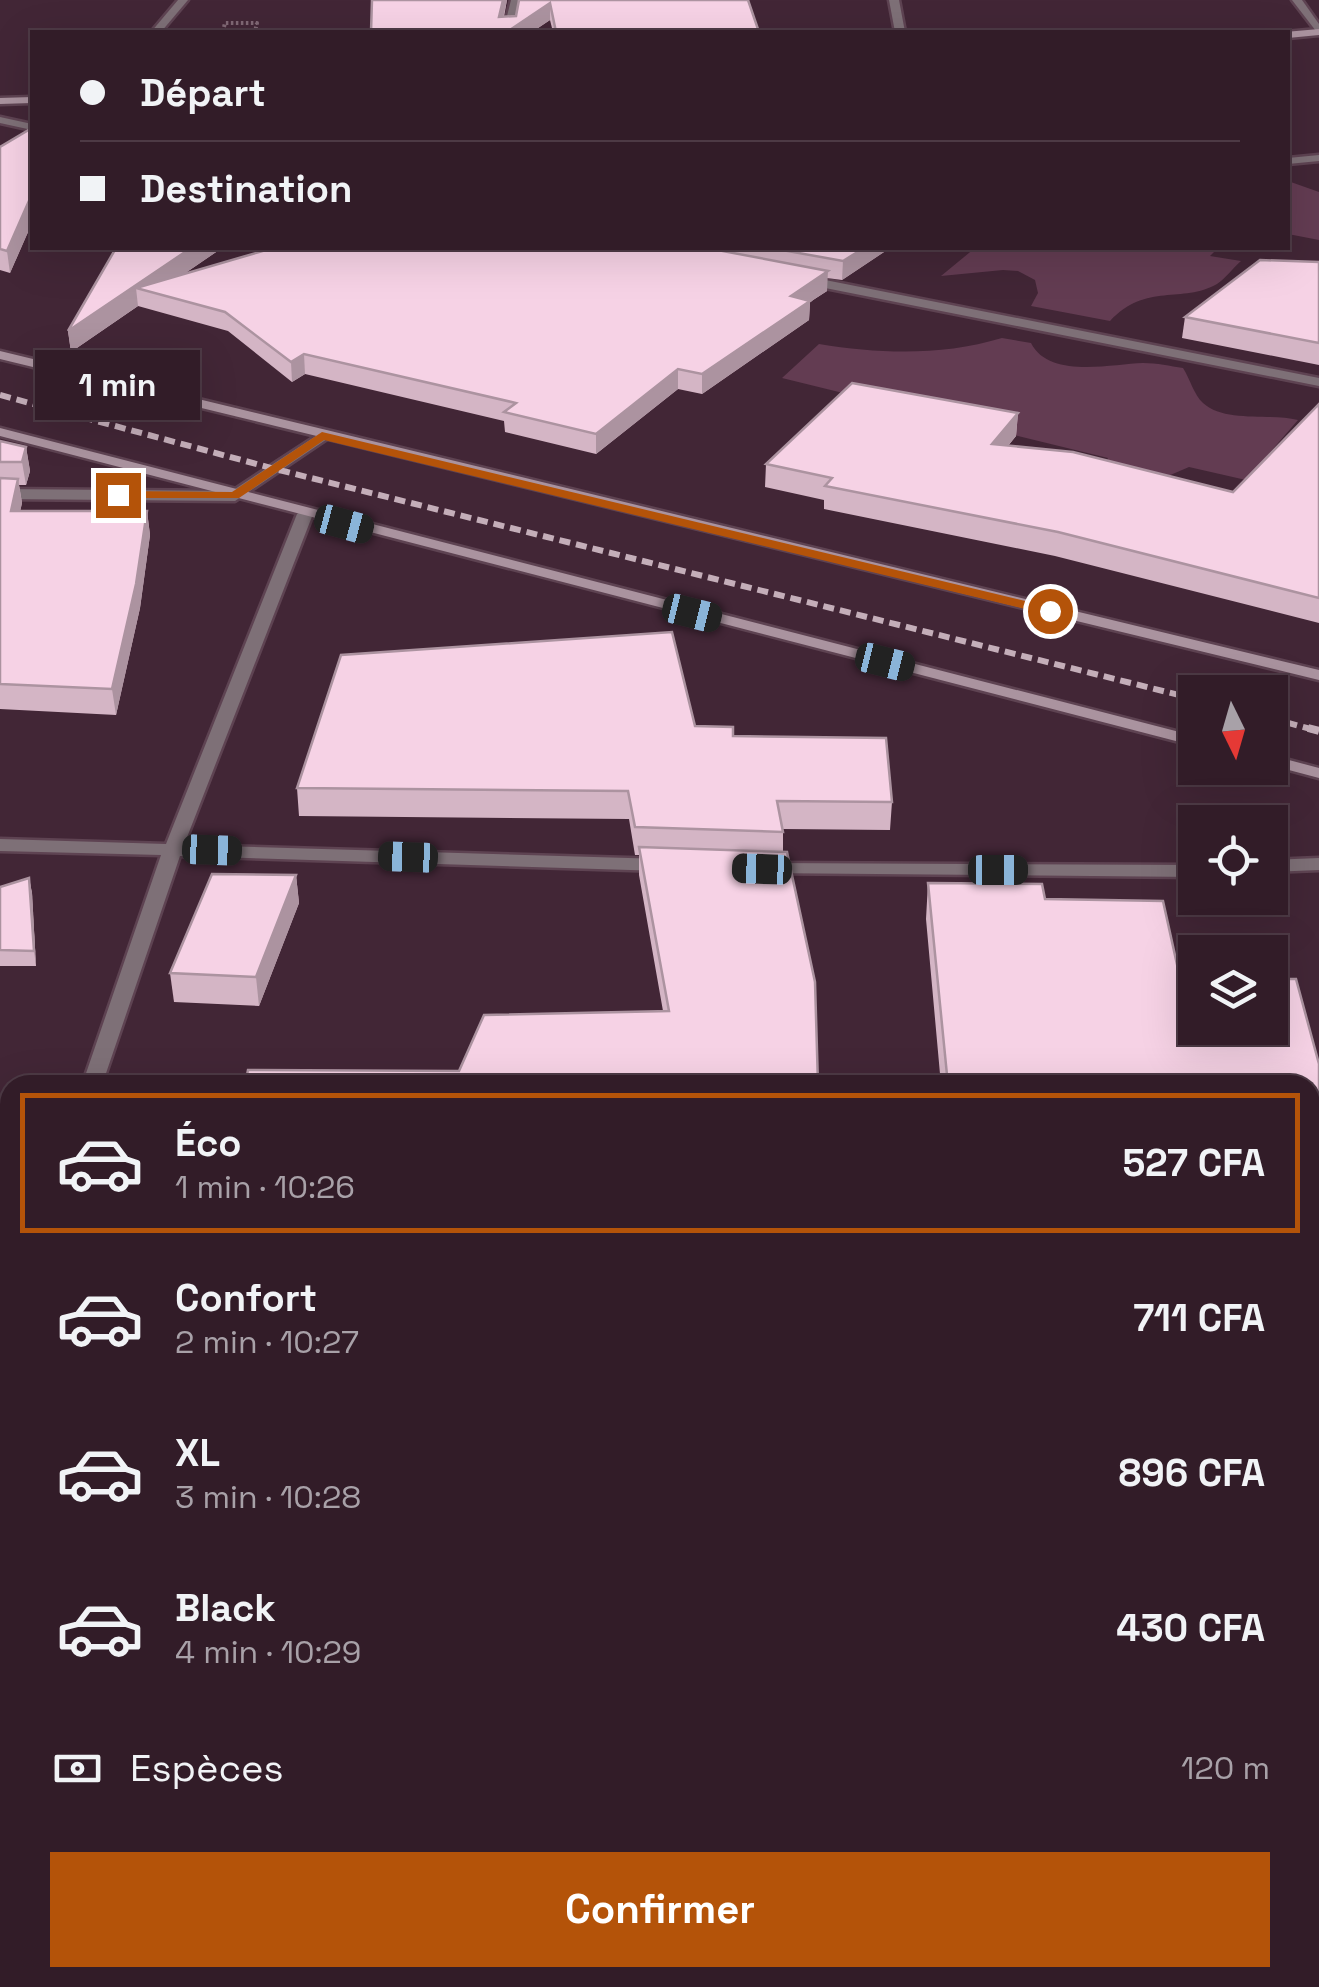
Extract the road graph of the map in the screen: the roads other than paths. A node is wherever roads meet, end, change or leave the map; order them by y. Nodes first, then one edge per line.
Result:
1 (182, 0) edge
2 (516, 0) edge
3 (894, 0) edge
4 (1297, 0) edge
5 (158, 30) edge
6 (508, 30) edge
7 (900, 30) edge
8 (1319, 32) edge
9 (1290, 34) edge
10 (30, 100) edge
11 (0, 101) edge
12 (0, 120) edge
13 (30, 126) edge
14 (1319, 158) edge
15 (1290, 160) edge
16 (777, 274) edge
17 (0, 355) edge
18 (1319, 382) edge
19 (0, 432) edge
20 (322, 436) junction
21 (0, 494) edge
22 (235, 496) junction
23 (305, 514) junction
24 (1319, 675) edge
25 (1178, 737) edge
26 (1288, 765) edge
27 (1319, 773) edge
28 (0, 846) edge
29 (174, 849) junction
30 (1319, 864) edge
31 (1288, 865) edge
32 (683, 866) edge
33 (742, 868) edge
34 (1178, 871) edge
35 (95, 1075) edge

1 - 5 street
2 - 6 street
3 - 7 street
4 - 8 street
8 - 9 main road
10 - 11 main road
12 - 13 street
14 - 15 street
16 - 18 street
17 - 20 main road
19 - 22 main road
20 - 22 street
20 - 24 main road
21 - 22 street
22 - 23 main road
23 - 25 main road
23 - 29 street
26 - 27 main road
28 - 29 street
29 - 32 street
29 - 35 street
30 - 31 street
33 - 34 street

